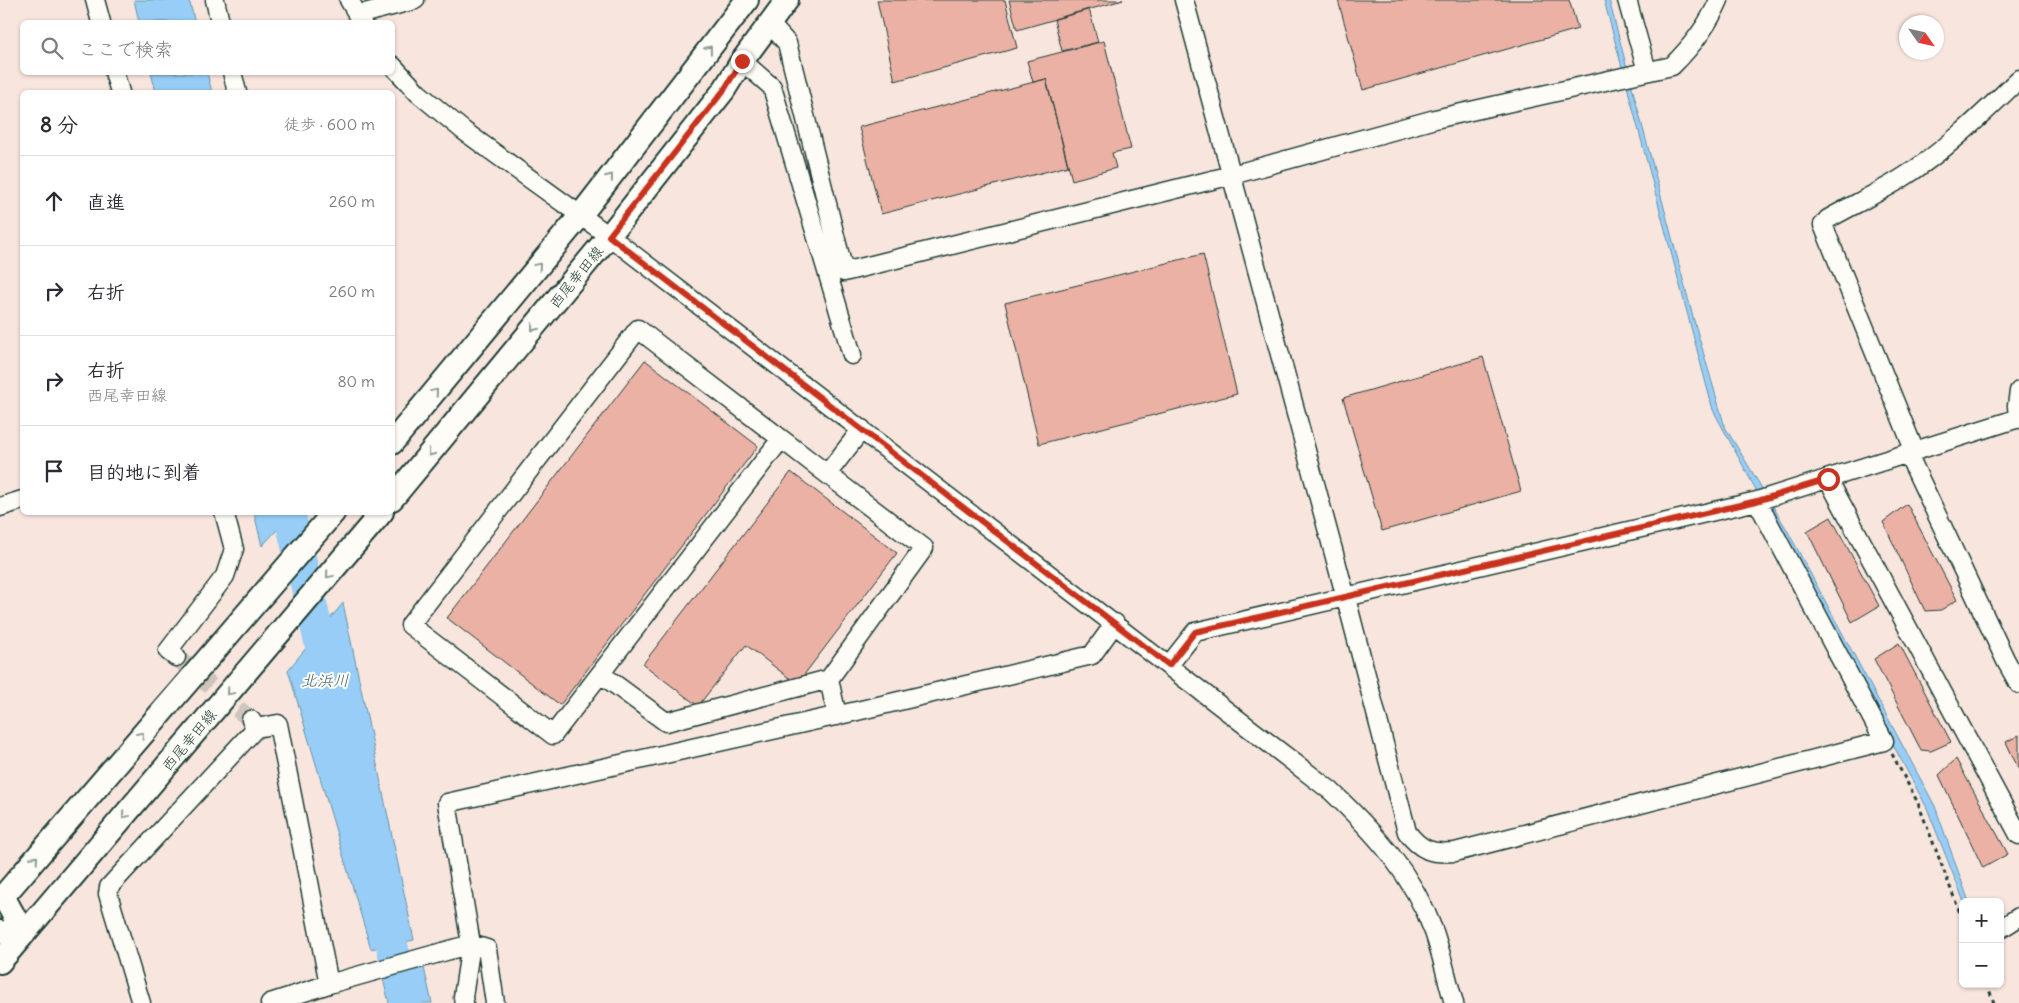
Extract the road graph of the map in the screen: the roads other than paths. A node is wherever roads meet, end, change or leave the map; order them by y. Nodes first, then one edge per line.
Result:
1 (95, 0) edge
2 (215, 0) edge
3 (415, 0) edge
4 (747, 0) edge
5 (787, 0) edge
6 (1184, 0) edge
7 (1627, 0) edge
8 (1719, 0) edge
9 (356, 12) edge
10 (100, 20) edge
11 (220, 20) edge
12 (770, 24) junction
13 (742, 61) junction
14 (395, 68) edge
15 (1647, 71) junction
16 (115, 75) edge
17 (233, 75) edge
18 (2019, 79) edge
19 (119, 90) edge
20 (236, 90) edge
21 (1232, 175) junction
22 (580, 216) junction
23 (609, 236) junction
24 (852, 355) dead end
25 (2019, 391) edge
26 (2019, 418) edge
27 (862, 429) junction
28 (395, 439) edge
29 (781, 439) junction
30 (1912, 453) junction
31 (827, 474) junction
32 (1828, 479) junction
33 (395, 495) edge
34 (20, 501) edge
35 (1757, 501) junction
36 (0, 507) edge
37 (225, 515) edge
38 (331, 515) edge
39 (380, 515) edge
40 (1346, 598) junction
41 (1115, 624) junction
42 (176, 657) dead end
43 (2012, 657) edge
44 (1169, 665) junction
45 (601, 674) junction
46 (828, 679) junction
47 (2019, 684) edge
48 (837, 716) junction
49 (2019, 835) edge
50 (1, 897) edge
51 (2019, 917) edge
52 (2004, 926) edge
53 (0, 932) edge
54 (24, 934) junction
55 (471, 944) junction
56 (0, 962) edge
57 (329, 984) junction
58 (141, 1003) edge
59 (270, 1003) edge
60 (464, 1003) edge
61 (495, 1003) edge
62 (1454, 1003) edge

1 - 10 street
2 - 11 street
3 - 9 street
22 -> 4 main road
5 - 12 main road, 西尾幸田線
6 - 21 street
7 - 15 street
8 - 15 street
12 - 13 main road, 西尾幸田線
12 - 21 street
13 - 23 main road, 西尾幸田線
13 - 24 street
14 - 22 street
15 - 21 street
16 - 19 street
17 - 20 street
18 - 30 street
21 - 40 street
22 - 23 street
28 -> 22 main road
23 - 27 street
23 -> 33 main road, 西尾幸田線
25 - 26 street
26 - 30 street
27 - 31 street
27 - 41 street
29 - 31 street
29 - 45 street
29 - 45 street
30 - 32 street
30 - 43 street
31 - 46 street
32 - 35 street
32 - 49 street
34 - 36 street
35 - 40 street
35 - 40 street
37 - 42 street
50 -> 38 main road
39 -> 54 main road, 西尾幸田線
40 - 44 street
41 - 44 street
41 - 48 street
43 - 47 street
44 - 62 street
45 - 46 street
46 - 48 street
48 - 55 street
50 - 54 main road
51 - 52 street
53 - 54 main road
54 - 56 main road, 西尾幸田線
55 - 57 street
55 - 60 street
55 - 61 street
57 - 58 street
57 - 59 street

